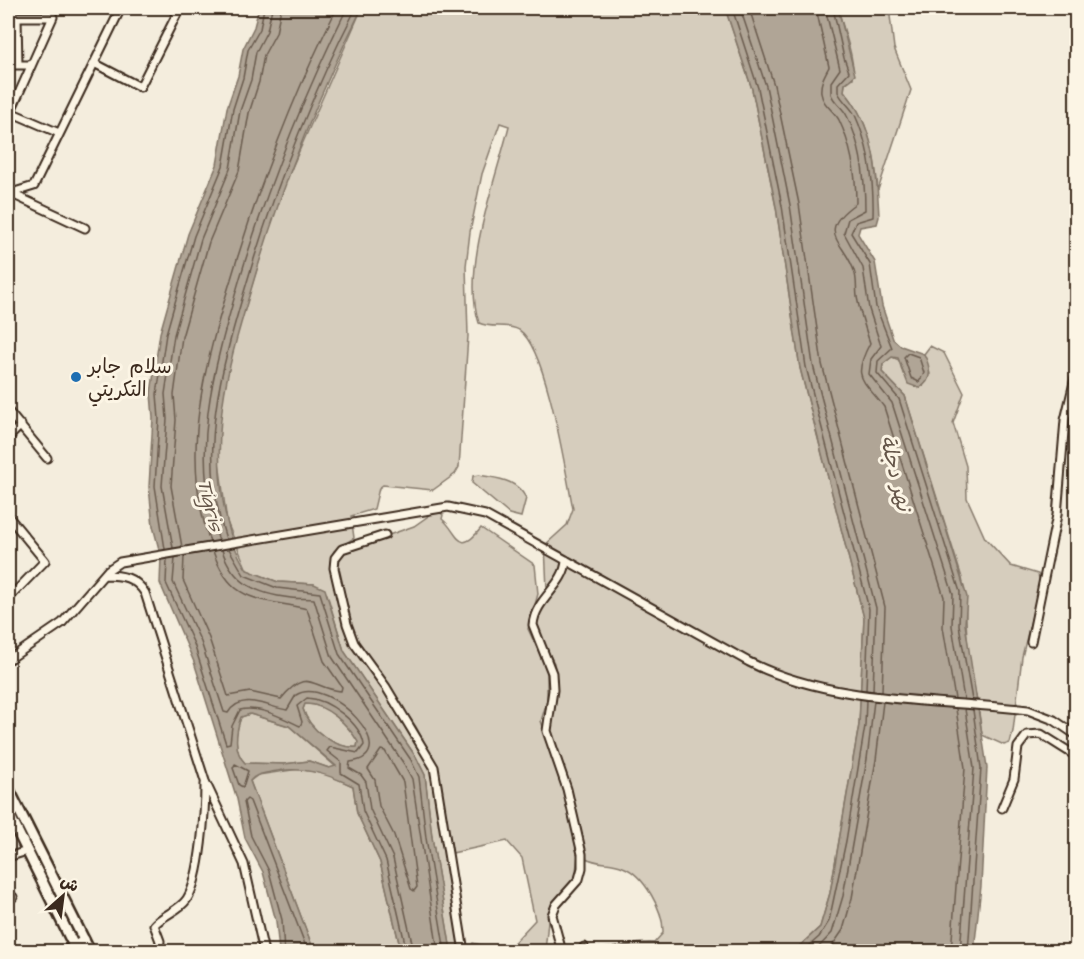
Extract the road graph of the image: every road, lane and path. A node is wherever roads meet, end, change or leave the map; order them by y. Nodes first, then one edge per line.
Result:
1 (121, 8) edge
2 (180, 8) edge
3 (8, 17) edge
4 (17, 17) junction
5 (94, 63) junction
6 (8, 65) edge
7 (18, 65) junction
8 (31, 65) junction
9 (9, 111) edge
10 (59, 133) junction
11 (10, 194) edge
12 (85, 228) dead end
13 (1077, 374) edge
14 (8, 411) edge
15 (21, 425) junction
16 (8, 438) edge
17 (47, 458) dead end
18 (8, 516) edge
19 (386, 535) dead end
20 (566, 560) junction
21 (104, 575) junction
22 (8, 599) edge
23 (1031, 642) dead end
24 (8, 660) edge
25 (1077, 735) edge
26 (1077, 756) edge
27 (205, 781) junction
28 (8, 788) edge
29 (1002, 808) dead end
30 (8, 812) edge
31 (27, 851) junction
32 (8, 857) edge
33 (85, 939) junction
34 (76, 948) edge
35 (62, 951) edge
36 (90, 951) edge
37 (159, 951) edge
38 (264, 951) edge
39 (464, 951) edge
40 (562, 951) edge

1 - 5 street
2 - 5 street
3 - 4 street
4 - 7 street
4 - 8 street
5 - 10 street
6 - 7 street
7 - 8 street
8 - 9 street
9 - 10 street
10 - 11 street
11 - 12 street
13 - 23 street
14 - 15 street
15 - 16 street
15 - 17 street
18 - 22 street
19 - 39 street
20 - 21 street
20 - 25 street
20 - 40 street
21 - 24 street
21 - 27 street
26 - 29 street
27 - 37 street
27 - 38 street
28 - 33 main road
30 - 31 main road
31 - 32 street
31 - 34 main road
33 - 34 street
33 - 36 main road
34 - 35 street

